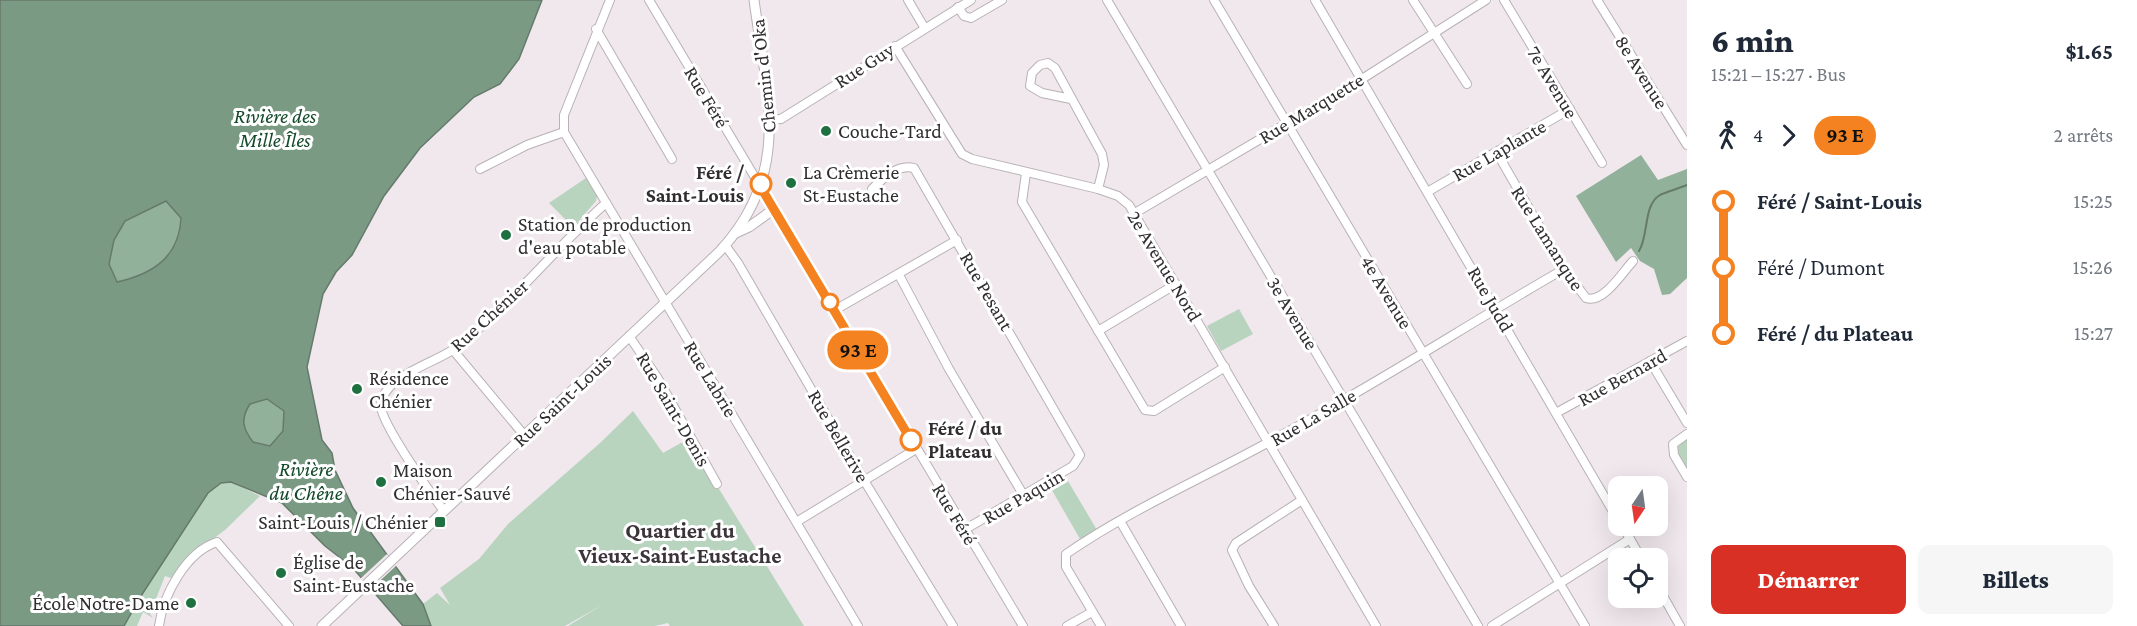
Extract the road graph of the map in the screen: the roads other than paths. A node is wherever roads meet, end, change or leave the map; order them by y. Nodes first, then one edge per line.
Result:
1 (610, 0) edge
2 (649, 0) edge
3 (754, 0) edge
4 (908, 0) edge
5 (971, 0) edge
6 (1002, 0) edge
7 (1107, 0) edge
8 (1214, 0) edge
9 (1315, 0) edge
10 (1413, 0) edge
11 (1486, 0) edge
12 (1504, 0) edge
13 (1597, 0) edge
14 (958, 7) junction
15 (924, 27) junction
16 (596, 29) junction
17 (1434, 32) junction
18 (895, 46) junction
19 (1362, 79) junction
20 (1467, 84) dead end
21 (1071, 99) junction
22 (1570, 110) junction
23 (770, 120) junction
24 (1287, 123) junction
25 (564, 132) junction
26 (1687, 145) edge
27 (1497, 153) junction
28 (672, 159) dead end
29 (1602, 163) dead end
30 (480, 169) dead end
31 (1208, 169) junction
32 (1026, 172) junction
33 (760, 186) junction
34 (872, 189) dead end
35 (1098, 189) junction
36 (1429, 191) junction
37 (606, 203) junction
38 (774, 209) junction
39 (1135, 213) junction
40 (735, 233) junction
41 (957, 240) junction
42 (725, 246) junction
43 (1633, 261) dead end
44 (1564, 268) junction
45 (899, 275) junction
46 (1176, 284) junction
47 (665, 302) junction
48 (1496, 308) junction
49 (835, 310) junction
50 (1098, 331) junction
51 (629, 336) junction
52 (1687, 340) edge
53 (453, 350) junction
54 (1422, 351) junction
55 (1650, 362) junction
56 (1225, 367) junction
57 (1345, 400) junction
58 (1556, 413) junction
59 (1687, 423) edge
60 (1687, 434) edge
61 (524, 435) junction
62 (1268, 443) junction
63 (916, 450) junction
64 (1079, 458) joint
65 (1687, 477) edge
66 (865, 482) junction
67 (717, 484) dead end
68 (1023, 496) junction
69 (1302, 500) junction
70 (1608, 503) edge
71 (444, 511) junction
72 (798, 521) junction
73 (1120, 521) junction
74 (964, 530) junction
75 (1628, 536) edge
76 (1630, 539) junction
77 (1635, 548) edge
78 (1560, 583) junction
79 (1668, 605) edge
80 (1092, 612) junction
81 (159, 626) edge
82 (289, 626) edge
83 (321, 626) edge
84 (858, 626) edge
85 (953, 626) edge
86 (1023, 626) edge
87 (1067, 626) edge
88 (1101, 626) edge
89 (1181, 626) edge
90 (1274, 626) edge
91 (1376, 626) edge
92 (1478, 626) edge
93 (1492, 626) edge
94 (1585, 626) edge
95 (1680, 626) edge

1 - 16 street
2 - 33 street, Rue Féré
3 - 23 main road, Chemin d'Oka
4 - 15 street
5 - 14 street, Rue Guy
6 - 14 street
7 - 31 street, 3e Avenue
8 - 24 street, 4e Avenue
9 - 19 street, Rue Judd
10 - 17 street
11 - 17 street, Rue Marquette
12 - 22 street, 7e Avenue
13 - 26 street, 8e Avenue
14 - 15 street, Rue Guy
15 - 18 street, Rue Guy
16 - 25 street
16 - 28 street
17 - 19 street, Rue Marquette
17 - 20 street
18 - 23 street, Rue Guy
18 - 32 street, 2e Avenue Nord
19 - 24 street, Rue Marquette
19 - 36 street, Rue Judd
21 - 21 street
21 - 35 street
22 - 27 street, Rue Laplante
22 - 29 street, 7e Avenue
23 - 33 main road, Chemin d'Oka
24 - 31 street, Rue Marquette
24 - 54 street, 4e Avenue
25 - 30 street
25 - 37 street, Rue Labrie
27 - 36 street, Rue Laplante
27 - 44 street, Rue Lamanque
31 - 39 street, Rue Marquette
31 - 57 street, 3e Avenue
32 - 35 street, 2e Avenue Nord
32 - 50 street
33 - 38 street, Rue Féré
33 - 40 main road, Rue Saint-Louis
34 - 41 street, Rue Pesant
35 - 39 street, 2e Avenue Nord
36 - 48 street, Rue Judd
37 - 47 street, Rue Labrie
37 - 53 street, Rue Chénier
38 - 40 main road
38 - 49 street, Rue Féré
39 - 46 street, 2e Avenue Nord
40 - 42 main road, Rue Saint-Louis
41 - 45 street
41 - 64 street, Rue Pesant
42 - 47 main road, Rue Saint-Louis
42 - 66 street, Rue Bellerive
43 - 44 street, Rue Lamanque
44 - 48 street, Rue La Salle
45 - 49 street
45 - 68 street
46 - 50 street
46 - 56 street, 2e Avenue Nord
47 - 51 main road, Rue Saint-Louis
47 - 72 street, Rue Labrie
48 - 54 street, Rue La Salle
48 - 58 street, Rue Judd
49 - 63 street, Rue Féré
50 - 56 street
51 - 61 main road, Rue Saint-Louis
51 - 67 street, Rue Saint-Denis
52 - 55 street, Rue Bernard
53 - 61 street
53 - 71 street, Rue Chénier
54 - 57 street, Rue La Salle
54 - 78 street, 4e Avenue
55 - 58 street, Rue Bernard
55 - 59 street
56 - 62 street, 2e Avenue Nord
57 - 62 street, Rue La Salle
57 - 92 street, 3e Avenue
58 - 70 street, Rue Judd
60 - 65 street
61 - 71 main road, Rue Saint-Louis
62 - 69 street, 2e Avenue Nord
62 - 73 street, Rue La Salle
63 - 66 street
63 - 74 street, Rue Féré
64 - 68 street, Rue Paquin
66 - 72 street
66 - 85 street, Rue Bellerive
68 - 74 street, Rue Paquin
69 - 90 street
69 - 91 street, 2e Avenue Nord
71 - 83 main road, Rue Saint-Louis
72 - 84 street, Rue Labrie
73 - 80 street, Rue La Salle
73 - 89 street
74 - 86 street, Rue Féré
75 - 76 street
76 - 77 street
76 - 78 street
78 - 93 street
78 - 94 street, 4e Avenue
79 - 95 street
80 - 87 street
80 - 88 street
81 - 82 street

